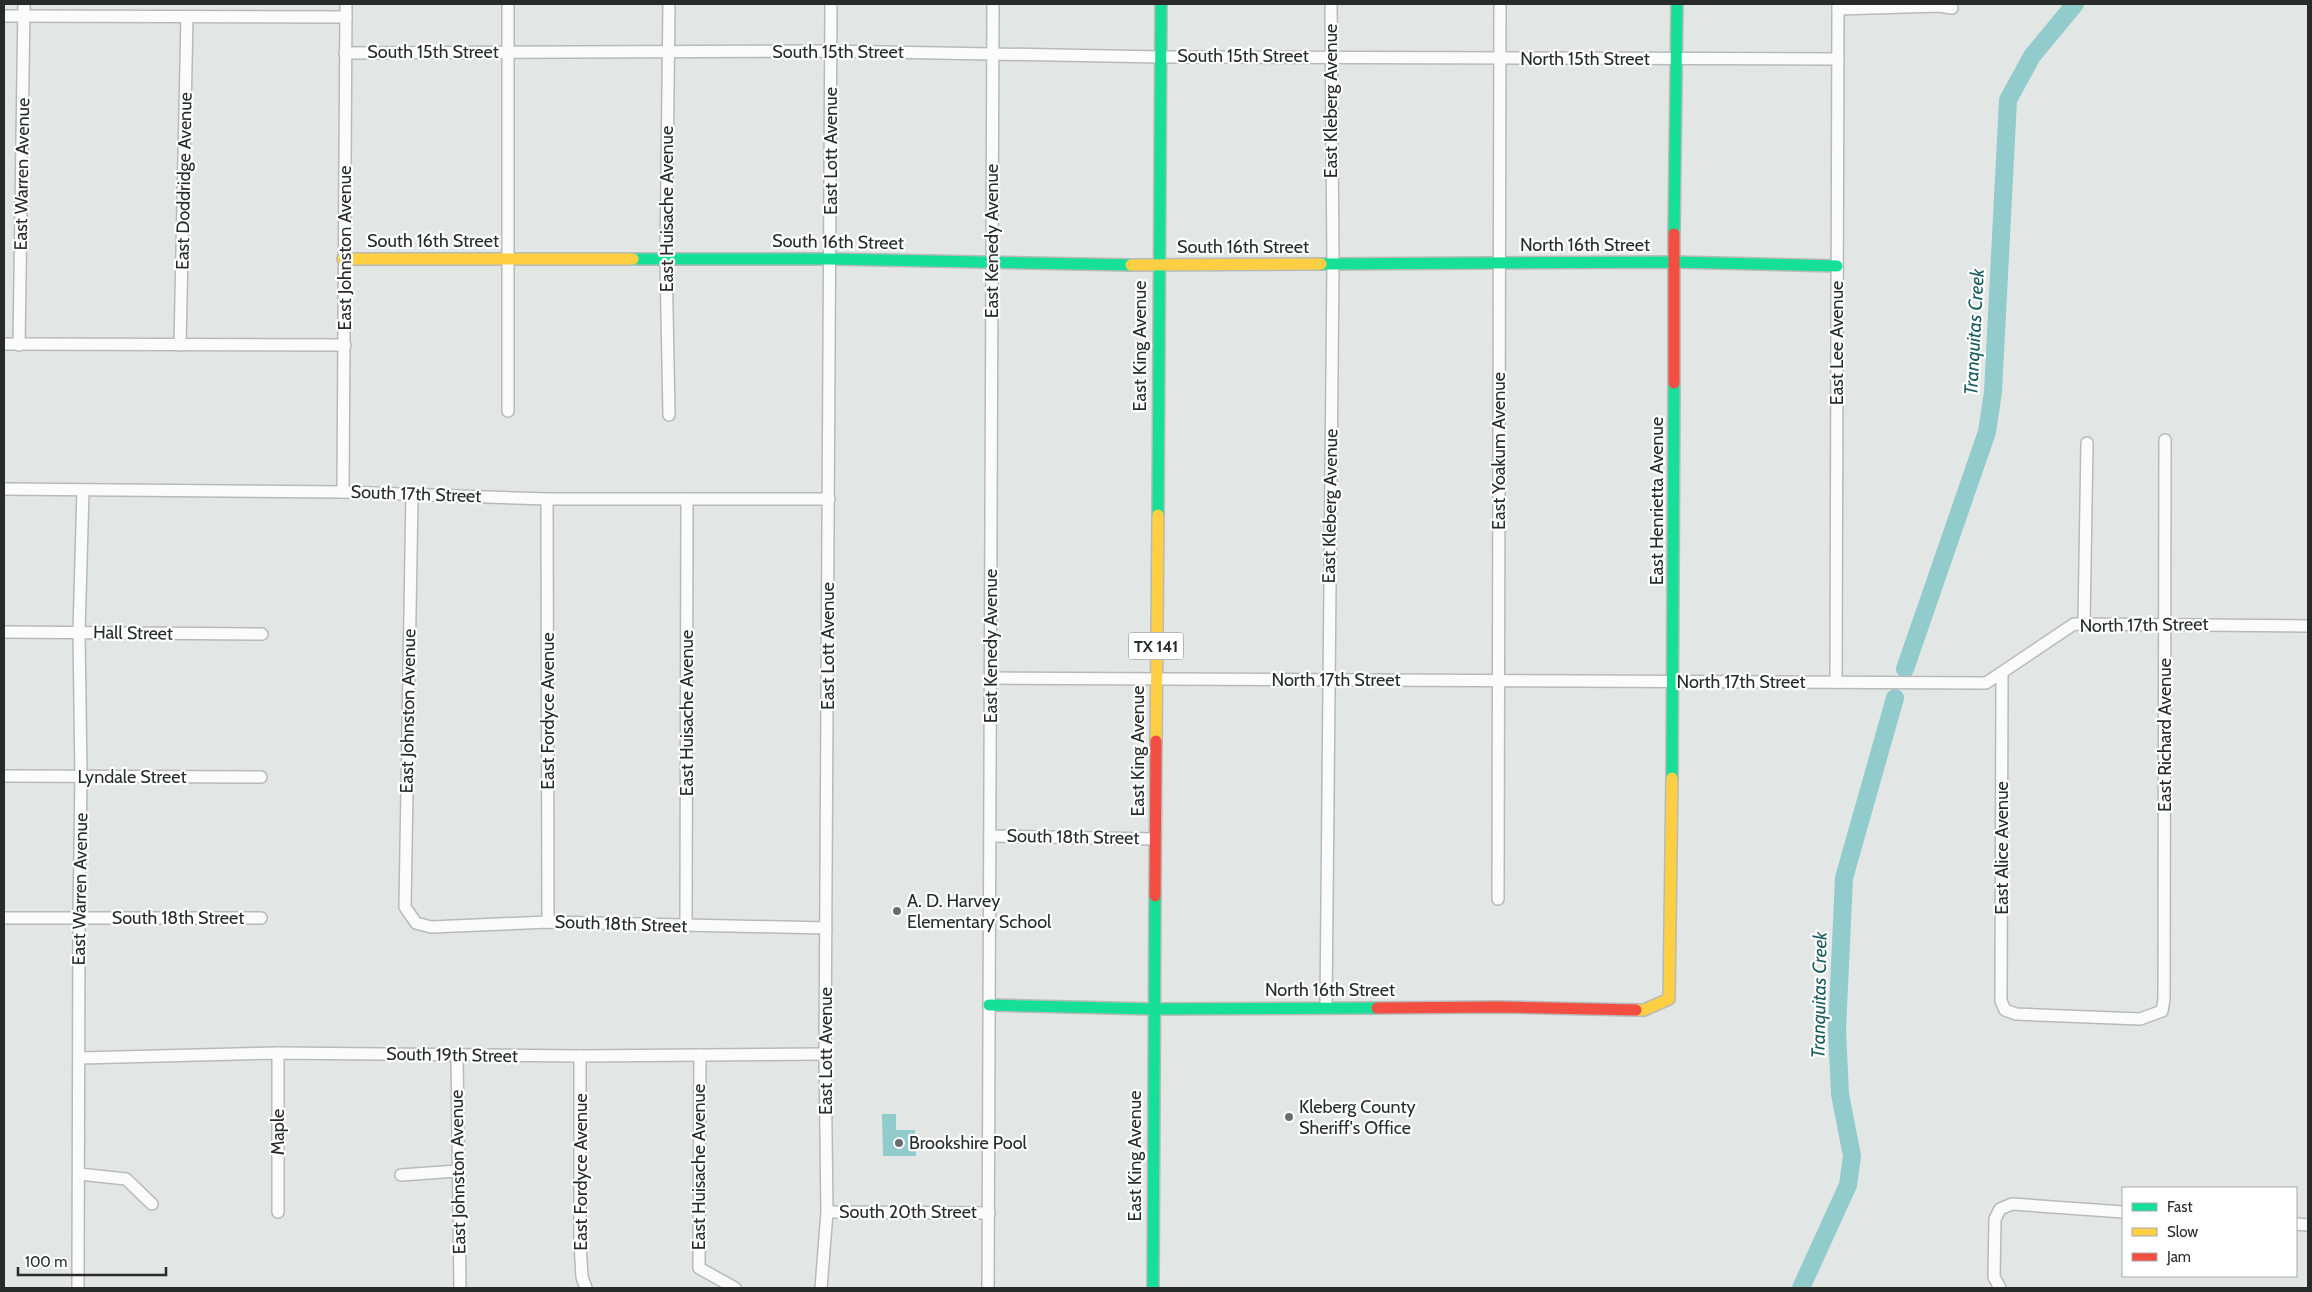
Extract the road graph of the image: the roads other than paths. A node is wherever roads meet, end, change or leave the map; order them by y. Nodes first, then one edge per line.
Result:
1 (24, 4) edge
2 (346, 4) edge
3 (508, 4) edge
4 (669, 4) edge
5 (831, 4) edge
6 (993, 4) edge
7 (1161, 4) edge
8 (1331, 4) edge
9 (1500, 4) edge
10 (1677, 4) edge
11 (1838, 6) edge
12 (1952, 8) dead end
13 (4, 16) edge
14 (24, 16) junction
15 (188, 17) junction
16 (346, 17) junction
17 (508, 51) junction
18 (831, 51) junction
19 (345, 53) junction
20 (668, 53) junction
21 (993, 54) junction
22 (1331, 56) junction
23 (1161, 57) junction
24 (1677, 58) junction
25 (1500, 59) junction
26 (1838, 60) junction
27 (343, 259) junction
28 (507, 259) junction
29 (666, 259) junction
30 (830, 259) junction
31 (992, 262) junction
32 (1674, 262) junction
33 (1499, 263) junction
34 (1333, 264) junction
35 (1158, 265) junction
36 (1837, 266) junction
37 (4, 344) edge
38 (19, 344) junction
39 (345, 345) junction
40 (180, 346) junction
41 (508, 411) dead end
42 (670, 414) dead end
43 (2165, 440) dead end
44 (2087, 444) dead end
45 (4, 490) edge
46 (83, 490) junction
47 (343, 492) junction
48 (412, 494) junction
49 (547, 499) junction
50 (687, 499) junction
51 (828, 499) junction
52 (2084, 623) junction
53 (2165, 624) junction
54 (2308, 626) edge
55 (4, 632) edge
56 (79, 632) junction
57 (262, 634) dead end
58 (2002, 674) junction
59 (991, 678) junction
60 (1156, 679) junction
61 (1499, 680) junction
62 (1327, 681) junction
63 (1674, 682) junction
64 (1836, 682) junction
65 (4, 776) edge
66 (82, 776) junction
67 (261, 777) dead end
68 (990, 836) junction
69 (1155, 839) junction
70 (1498, 899) dead end
71 (4, 918) edge
72 (79, 918) junction
73 (261, 918) dead end
74 (548, 922) junction
75 (416, 923) joint
76 (686, 926) junction
77 (826, 928) junction
78 (1669, 999) joint
79 (989, 1005) junction
80 (1326, 1008) junction
81 (1153, 1009) junction
82 (2016, 1014) joint
83 (278, 1053) junction
84 (825, 1054) junction
85 (456, 1055) junction
86 (580, 1056) junction
87 (700, 1056) junction
88 (80, 1058) junction
89 (457, 1171) junction
90 (79, 1174) junction
91 (401, 1176) dead end
92 (152, 1204) dead end
93 (278, 1212) dead end
94 (827, 1212) junction
95 (988, 1212) junction
96 (2122, 1212) edge
97 (78, 1288) edge
98 (460, 1288) edge
99 (586, 1288) edge
100 (734, 1288) edge
101 (821, 1288) edge
102 (988, 1288) edge
103 (1153, 1288) edge
104 (2000, 1288) edge

1 - 14 street, East Warren Avenue
2 - 16 street, East Johnston Avenue
3 - 17 street
4 - 20 street, East Huisache Avenue
5 - 18 street, East Lott Avenue
6 - 21 street, East Kenedy Avenue
7 - 23 street, East King Avenue / TX 141
8 - 22 street, East Kleberg Avenue
9 - 25 street, East Yoakum Avenue
10 - 24 street, East Henrietta Avenue
11 - 12 street
11 - 26 street, East Lee Avenue
13 - 14 street
14 - 15 street
14 - 38 street, East Warren Avenue
15 - 16 street
15 - 40 street, East Doddridge Avenue
16 - 19 street, East Johnston Avenue
17 - 19 street, South 15th Street
17 - 20 street, South 15th Street
17 - 28 street
18 - 20 street, South 15th Street
18 - 21 street, South 15th Street
18 - 30 street, East Lott Avenue
19 - 27 street, East Johnston Avenue
20 - 29 street, East Huisache Avenue
21 - 23 street, South 15th Street
21 - 31 street, East Kenedy Avenue
22 - 23 street, South 15th Street
22 - 25 street, North 15th Street
22 - 34 street, East Kleberg Avenue
23 - 35 street, East King Avenue / TX 141
24 - 25 street, North 15th Street
24 - 26 street, North 15th Street
24 - 32 street, East Henrietta Avenue
25 - 33 street, East Yoakum Avenue
26 - 36 street, East Lee Avenue
27 - 28 street, South 16th Street
27 - 39 street, East Johnston Avenue
28 - 29 street, South 16th Street
28 - 41 street
29 - 30 street, South 16th Street
29 - 42 street, East Huisache Avenue
30 - 31 street, South 16th Street
30 - 51 street, East Lott Avenue
31 - 35 street, South 16th Street
31 - 59 street, East Kenedy Avenue
32 - 33 street, North 16th Street
32 - 36 street, North 16th Street
32 - 63 street, East Henrietta Avenue
33 - 34 street, North 16th Street
33 - 61 street, East Yoakum Avenue
34 - 35 street, South 16th Street
34 - 62 street, East Kleberg Avenue
35 - 60 street, East King Avenue / TX 141
36 - 64 street, East Lee Avenue
37 - 38 street
38 - 40 street
39 - 40 street
39 - 47 street, East Johnston Avenue
43 - 53 street, East Richard Avenue
44 - 52 street
45 - 46 street, South 17th Street
46 - 47 street, South 17th Street
46 - 56 street, East Warren Avenue
47 - 48 street, South 17th Street
48 - 49 street, South 17th Street
48 - 75 street, East Johnston Avenue
49 - 50 street, South 17th Street
49 - 74 street, East Fordyce Avenue
50 - 51 street, South 17th Street
50 - 76 street, East Huisache Avenue
51 - 77 street, East Lott Avenue
52 - 53 street, North 17th Street
52 - 58 street, North 17th Street
53 - 54 street, North 17th Street
53 - 82 street, East Richard Avenue
55 - 56 street, Hall Street
56 - 57 street, Hall Street
56 - 66 street, East Warren Avenue
58 - 64 street, North 17th Street
58 - 82 street, East Alice Avenue
59 - 60 street
59 - 68 street, East Kenedy Avenue
60 - 62 street, North 17th Street
60 - 69 street, East King Avenue / TX 141
61 - 62 street, North 17th Street
61 - 63 street, North 17th Street
61 - 70 street, East Yoakum Avenue
62 - 80 street, East Kleberg Avenue
63 - 64 street, North 17th Street
63 - 78 street, East Henrietta Avenue
65 - 66 street, Lyndale Street
66 - 67 street, Lyndale Street
66 - 72 street, East Warren Avenue
68 - 69 street, South 18th Street
68 - 79 street, East Kenedy Avenue
69 - 81 street, East King Avenue / TX 141
71 - 72 street, South 18th Street
72 - 73 street, South 18th Street
72 - 88 street, East Warren Avenue
74 - 75 street, South 18th Street
74 - 76 street, South 18th Street
76 - 77 street, South 18th Street
77 - 84 street, East Lott Avenue
78 - 80 street, North 16th Street
79 - 81 street, North 16th Street
79 - 95 street, East Kenedy Avenue
80 - 81 street, North 16th Street
81 - 103 street, East King Avenue / TX 141
83 - 85 street, South 19th Street
83 - 88 street, South 19th Street
83 - 93 street, Maple
84 - 87 street, South 19th Street
84 - 94 street, East Lott Avenue
85 - 86 street, South 19th Street
85 - 89 street, East Johnston Avenue
86 - 87 street, South 19th Street
86 - 99 street, East Fordyce Avenue
87 - 100 street, East Huisache Avenue
88 - 90 street, East Warren Avenue
89 - 91 street
89 - 98 street, East Johnston Avenue
90 - 92 street
90 - 97 street, East Warren Avenue
94 - 95 street, South 20th Street
94 - 101 street, East Lott Avenue
95 - 102 street, East Kenedy Avenue
96 - 104 street

